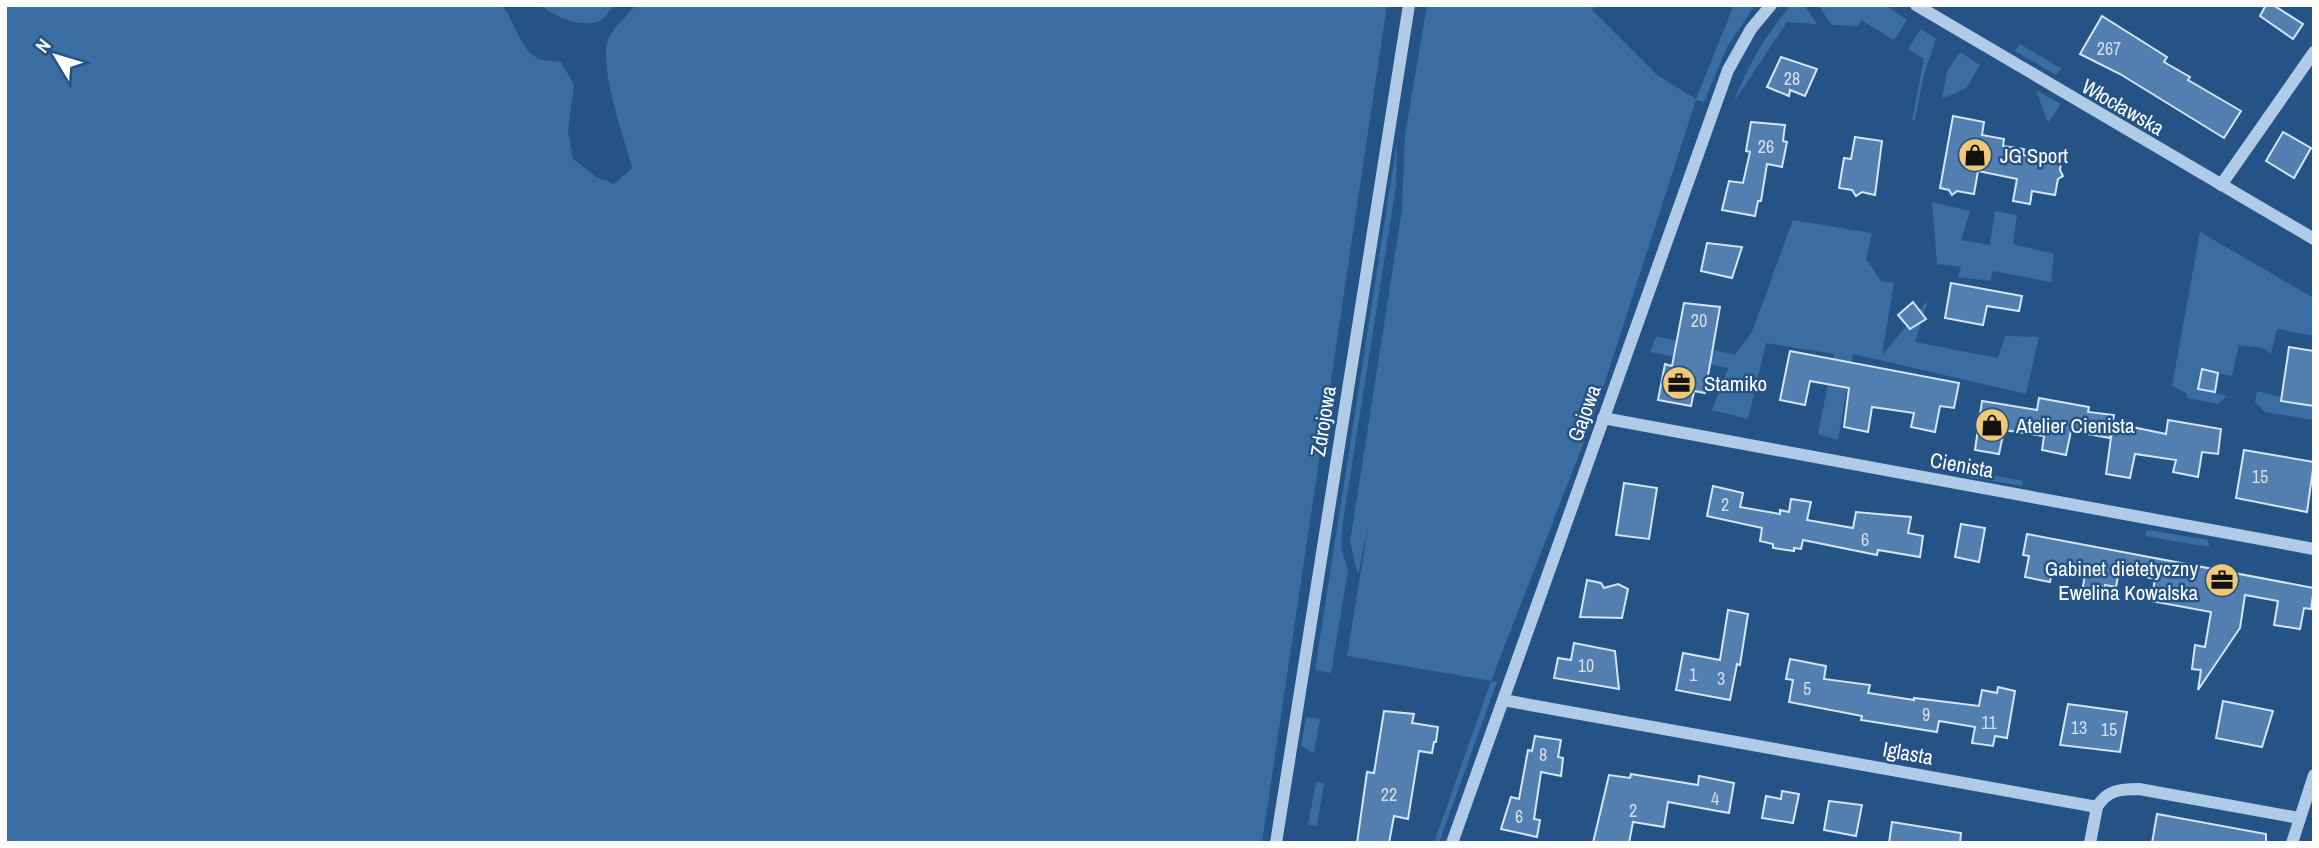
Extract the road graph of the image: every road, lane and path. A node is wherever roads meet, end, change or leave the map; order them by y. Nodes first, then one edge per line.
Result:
1 (1409, 5) edge
2 (1771, 5) edge
3 (1916, 5) edge
4 (2314, 52) edge
5 (2221, 185) junction
6 (2314, 239) edge
7 (1603, 418) junction
8 (2314, 549) edge
9 (1503, 700) junction
10 (2314, 775) edge
11 (2097, 807) junction
12 (2299, 818) junction
13 (1276, 843) edge
14 (1452, 843) edge
15 (2090, 843) edge
16 (2292, 843) edge

1 - 13 street, Zdrojowa
2 - 7 street, Gajowa
3 - 5 street, Włocławska
4 - 5 street
5 - 6 street, Włocławska
7 - 8 street, Cienista
7 - 9 street, Gajowa
9 - 11 street, Iglasta
9 - 14 street, Gajowa
10 - 12 street
11 - 12 street
11 - 15 street
12 - 16 street

